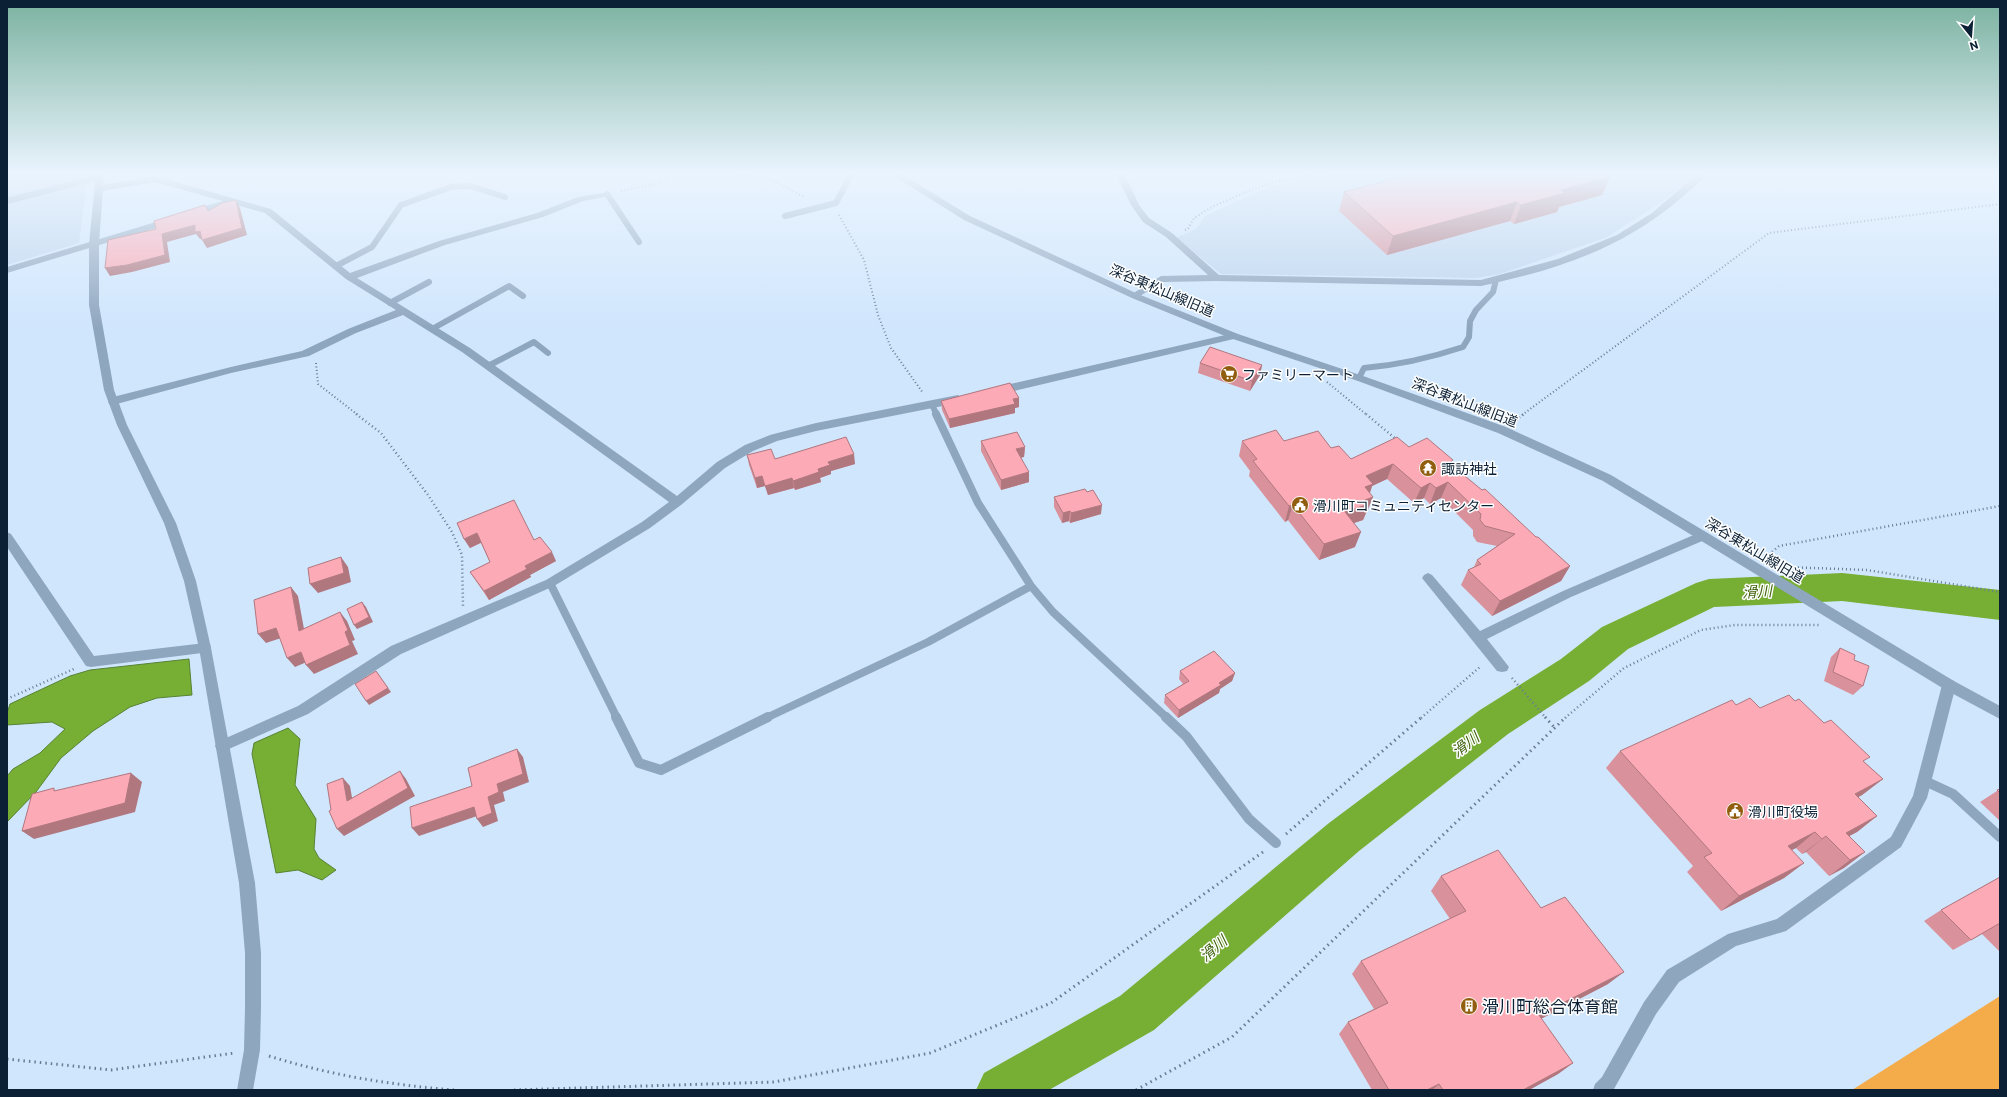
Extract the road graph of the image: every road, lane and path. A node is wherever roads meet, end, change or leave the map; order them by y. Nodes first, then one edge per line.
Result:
1 (96, 224) edge
2 (158, 224) edge
3 (284, 224) edge
4 (388, 224) edge
5 (508, 224) edge
6 (627, 224) edge
7 (844, 224) edge
8 (980, 224) edge
9 (1152, 224) edge
10 (1191, 224) edge
11 (1640, 224) edge
12 (1839, 224) edge
13 (1169, 235) junction
14 (639, 242) dead end
15 (94, 244) junction
16 (336, 266) junction
17 (7, 270) edge
18 (349, 277) junction
19 (1217, 278) junction
20 (1496, 280) junction
21 (429, 282) dead end
22 (523, 296) dead end
23 (1135, 296) junction
24 (390, 302) junction
25 (403, 311) junction
26 (432, 329) junction
27 (1234, 336) junction
28 (314, 350) junction
29 (548, 353) dead end
30 (488, 366) junction
31 (1359, 378) junction
32 (1325, 380) dead end
33 (986, 393) edge
34 (971, 396) edge
35 (113, 401) junction
36 (932, 405) junction
37 (1502, 430) junction
38 (1398, 441) edge
39 (677, 502) junction
40 (2000, 506) edge
41 (1703, 536) junction
42 (7, 537) edge
43 (1753, 566) junction
44 (1783, 567) dead end
45 (1428, 578) dead end
46 (550, 583) junction
47 (1031, 586) junction
48 (2000, 592) edge
49 (464, 621) junction
50 (1849, 625) junction
51 (1479, 637) junction
52 (205, 648) junction
53 (1493, 656) junction
54 (91, 662) junction
55 (1502, 667) joint
56 (1950, 685) junction
57 (7, 698) edge
58 (2000, 713) edge
59 (1554, 727) junction
60 (222, 746) junction
61 (1925, 781) junction
62 (2000, 837) edge
63 (1276, 843) junction
64 (252, 1050) junction
65 (7, 1059) edge
66 (245, 1090) edge
67 (454, 1090) edge
68 (514, 1090) edge
69 (1136, 1090) edge
70 (1601, 1090) edge

1 - 15 street
2 - 15 street
3 - 16 street
4 - 16 lane
5 - 18 street
6 - 14 lane
7 - 36 path
8 - 23 street, 深谷東松山線旧道
9 - 13 street
10 - 13 path
11 - 20 street
12 - 37 path
13 - 19 street
15 - 17 street
15 - 35 street
16 - 18 street
18 - 24 street
19 - 20 street
19 - 23 street
20 - 31 lane
21 - 24 lane
22 - 26 lane
23 - 27 street, 深谷東松山線旧道
24 - 25 street
25 - 26 street
25 - 28 street
26 - 30 street
27 - 31 street, 深谷東松山線旧道
27 - 33 street
28 - 35 street
28 - 49 path
29 - 30 lane
30 - 39 street
31 - 37 street, 深谷東松山線旧道
32 - 38 path
34 - 36 street
35 - 52 street
36 - 39 street
36 - 47 lane
37 - 41 street, 深谷東松山線旧道
39 - 46 street
40 - 43 path
41 - 43 street, 深谷東松山線旧道
41 - 51 street
42 - 54 street
43 - 50 street, 深谷東松山線旧道
44 - 48 path
45 - 51 street
46 - 47 lane
46 - 49 street
47 - 63 lane
49 - 60 street
50 - 56 street, 深谷東松山線旧道
50 - 59 path
51 - 53 street
52 - 54 street
52 - 60 street
53 - 55 street
53 - 63 path
54 - 57 path
55 - 59 path
56 - 58 street, 深谷東松山線旧道
56 - 61 street
59 - 69 path
60 - 64 street
61 - 62 lane
61 - 70 street
63 - 68 path
64 - 65 path
64 - 66 street
64 - 67 path

